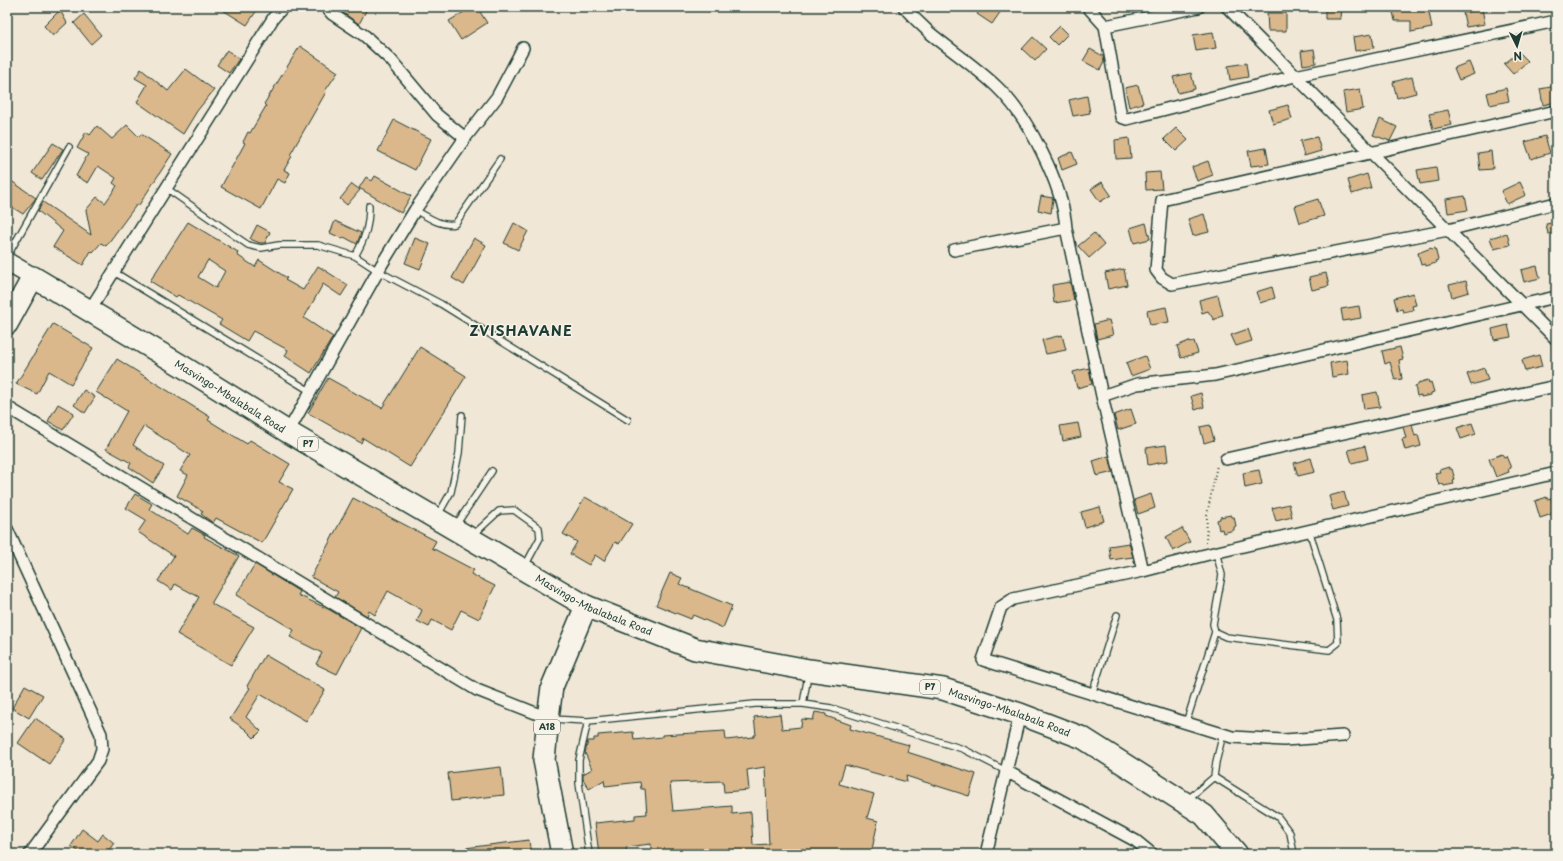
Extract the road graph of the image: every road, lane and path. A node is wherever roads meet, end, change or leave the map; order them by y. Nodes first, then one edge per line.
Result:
1 (283, 7) edge
2 (326, 7) edge
3 (904, 7) edge
4 (1088, 7) edge
5 (1199, 7) edge
6 (1227, 7) edge
7 (1556, 21) edge
8 (1105, 26) junction
9 (523, 48) dead end
10 (1295, 76) junction
11 (1556, 111) edge
12 (465, 138) junction
13 (69, 147) dead end
14 (1371, 152) junction
15 (500, 159) dead end
16 (166, 188) junction
17 (1556, 203) edge
18 (369, 206) dead end
19 (415, 210) junction
20 (1066, 228) junction
21 (1448, 230) junction
22 (954, 250) dead end
23 (355, 256) junction
24 (7, 257) edge
25 (7, 262) edge
26 (378, 271) junction
27 (114, 272) junction
28 (33, 278) junction
29 (1556, 297) edge
30 (1522, 304) junction
31 (89, 311) junction
32 (7, 324) edge
33 (1556, 339) edge
34 (1556, 386) edge
35 (310, 391) junction
36 (1102, 396) junction
37 (7, 407) edge
38 (462, 415) dead end
39 (628, 420) dead end
40 (288, 432) junction
41 (1226, 459) joint
42 (492, 471) dead end
43 (1556, 473) edge
44 (453, 528) junction
45 (7, 529) edge
46 (1309, 530) junction
47 (1211, 553) junction
48 (523, 569) junction
49 (1143, 571) junction
50 (586, 606) junction
51 (1117, 615) dead end
52 (1215, 632) junction
53 (809, 670) junction
54 (1092, 694) junction
55 (803, 704) junction
56 (1020, 714) junction
57 (548, 718) junction
58 (588, 721) junction
59 (1186, 723) junction
60 (1223, 734) junction
61 (1342, 736) dead end
62 (1006, 771) junction
63 (1214, 777) junction
64 (1185, 802) junction
65 (30, 854) edge
66 (562, 854) edge
67 (589, 854) edge
68 (986, 854) edge
69 (1152, 854) edge
70 (1236, 854) edge
71 (1294, 854) edge

1 - 16 street
2 - 12 street
3 - 20 street
4 - 8 street
5 - 8 street
6 - 10 street
7 - 10 street
8 - 10 street
9 - 12 street
10 - 14 street
11 - 14 street
12 - 19 street
13 - 24 lane
14 - 21 street
14 - 21 street
15 - 19 lane
16 - 23 lane
16 - 27 street
17 - 21 street
18 - 23 lane
19 - 26 street
20 - 22 street
20 - 36 street
21 - 30 street
23 - 26 lane
25 - 28 main road
26 - 35 street
26 - 39 lane
27 - 31 street
27 - 35 lane
28 - 31 highway, Masvingo-Mbalabala Road / P7
28 - 32 highway
29 - 30 street
30 - 33 street
30 - 36 street
31 - 40 highway, Masvingo-Mbalabala Road / P7
34 - 41 street
35 - 40 street
36 - 49 street
37 - 57 street
38 - 44 lane
40 - 44 highway, Masvingo-Mbalabala Road / P7
41 - 47 path
42 - 44 lane
43 - 46 street
44 - 48 highway, Masvingo-Mbalabala Road / P7
44 - 48 lane
45 - 65 street
46 - 47 street
46 - 52 lane
47 - 49 street
47 - 52 lane
48 - 50 highway, Masvingo-Mbalabala Road / P7
49 - 54 street
50 - 53 highway, Masvingo-Mbalabala Road / P7
50 - 57 highway, A18
51 - 54 lane
52 - 59 lane
53 - 55 lane
53 - 56 highway, Masvingo-Mbalabala Road / P7
54 - 59 street
55 - 58 lane
55 - 62 lane
56 - 62 street
56 - 64 highway, Masvingo-Mbalabala Road / P7
57 - 58 lane
57 - 66 highway, A18
58 - 67 lane
59 - 60 street
60 - 61 street
60 - 63 lane
62 - 68 street
62 - 69 street
63 - 64 lane
63 - 71 lane
64 - 70 highway, Masvingo-Mbalabala Road / P7

